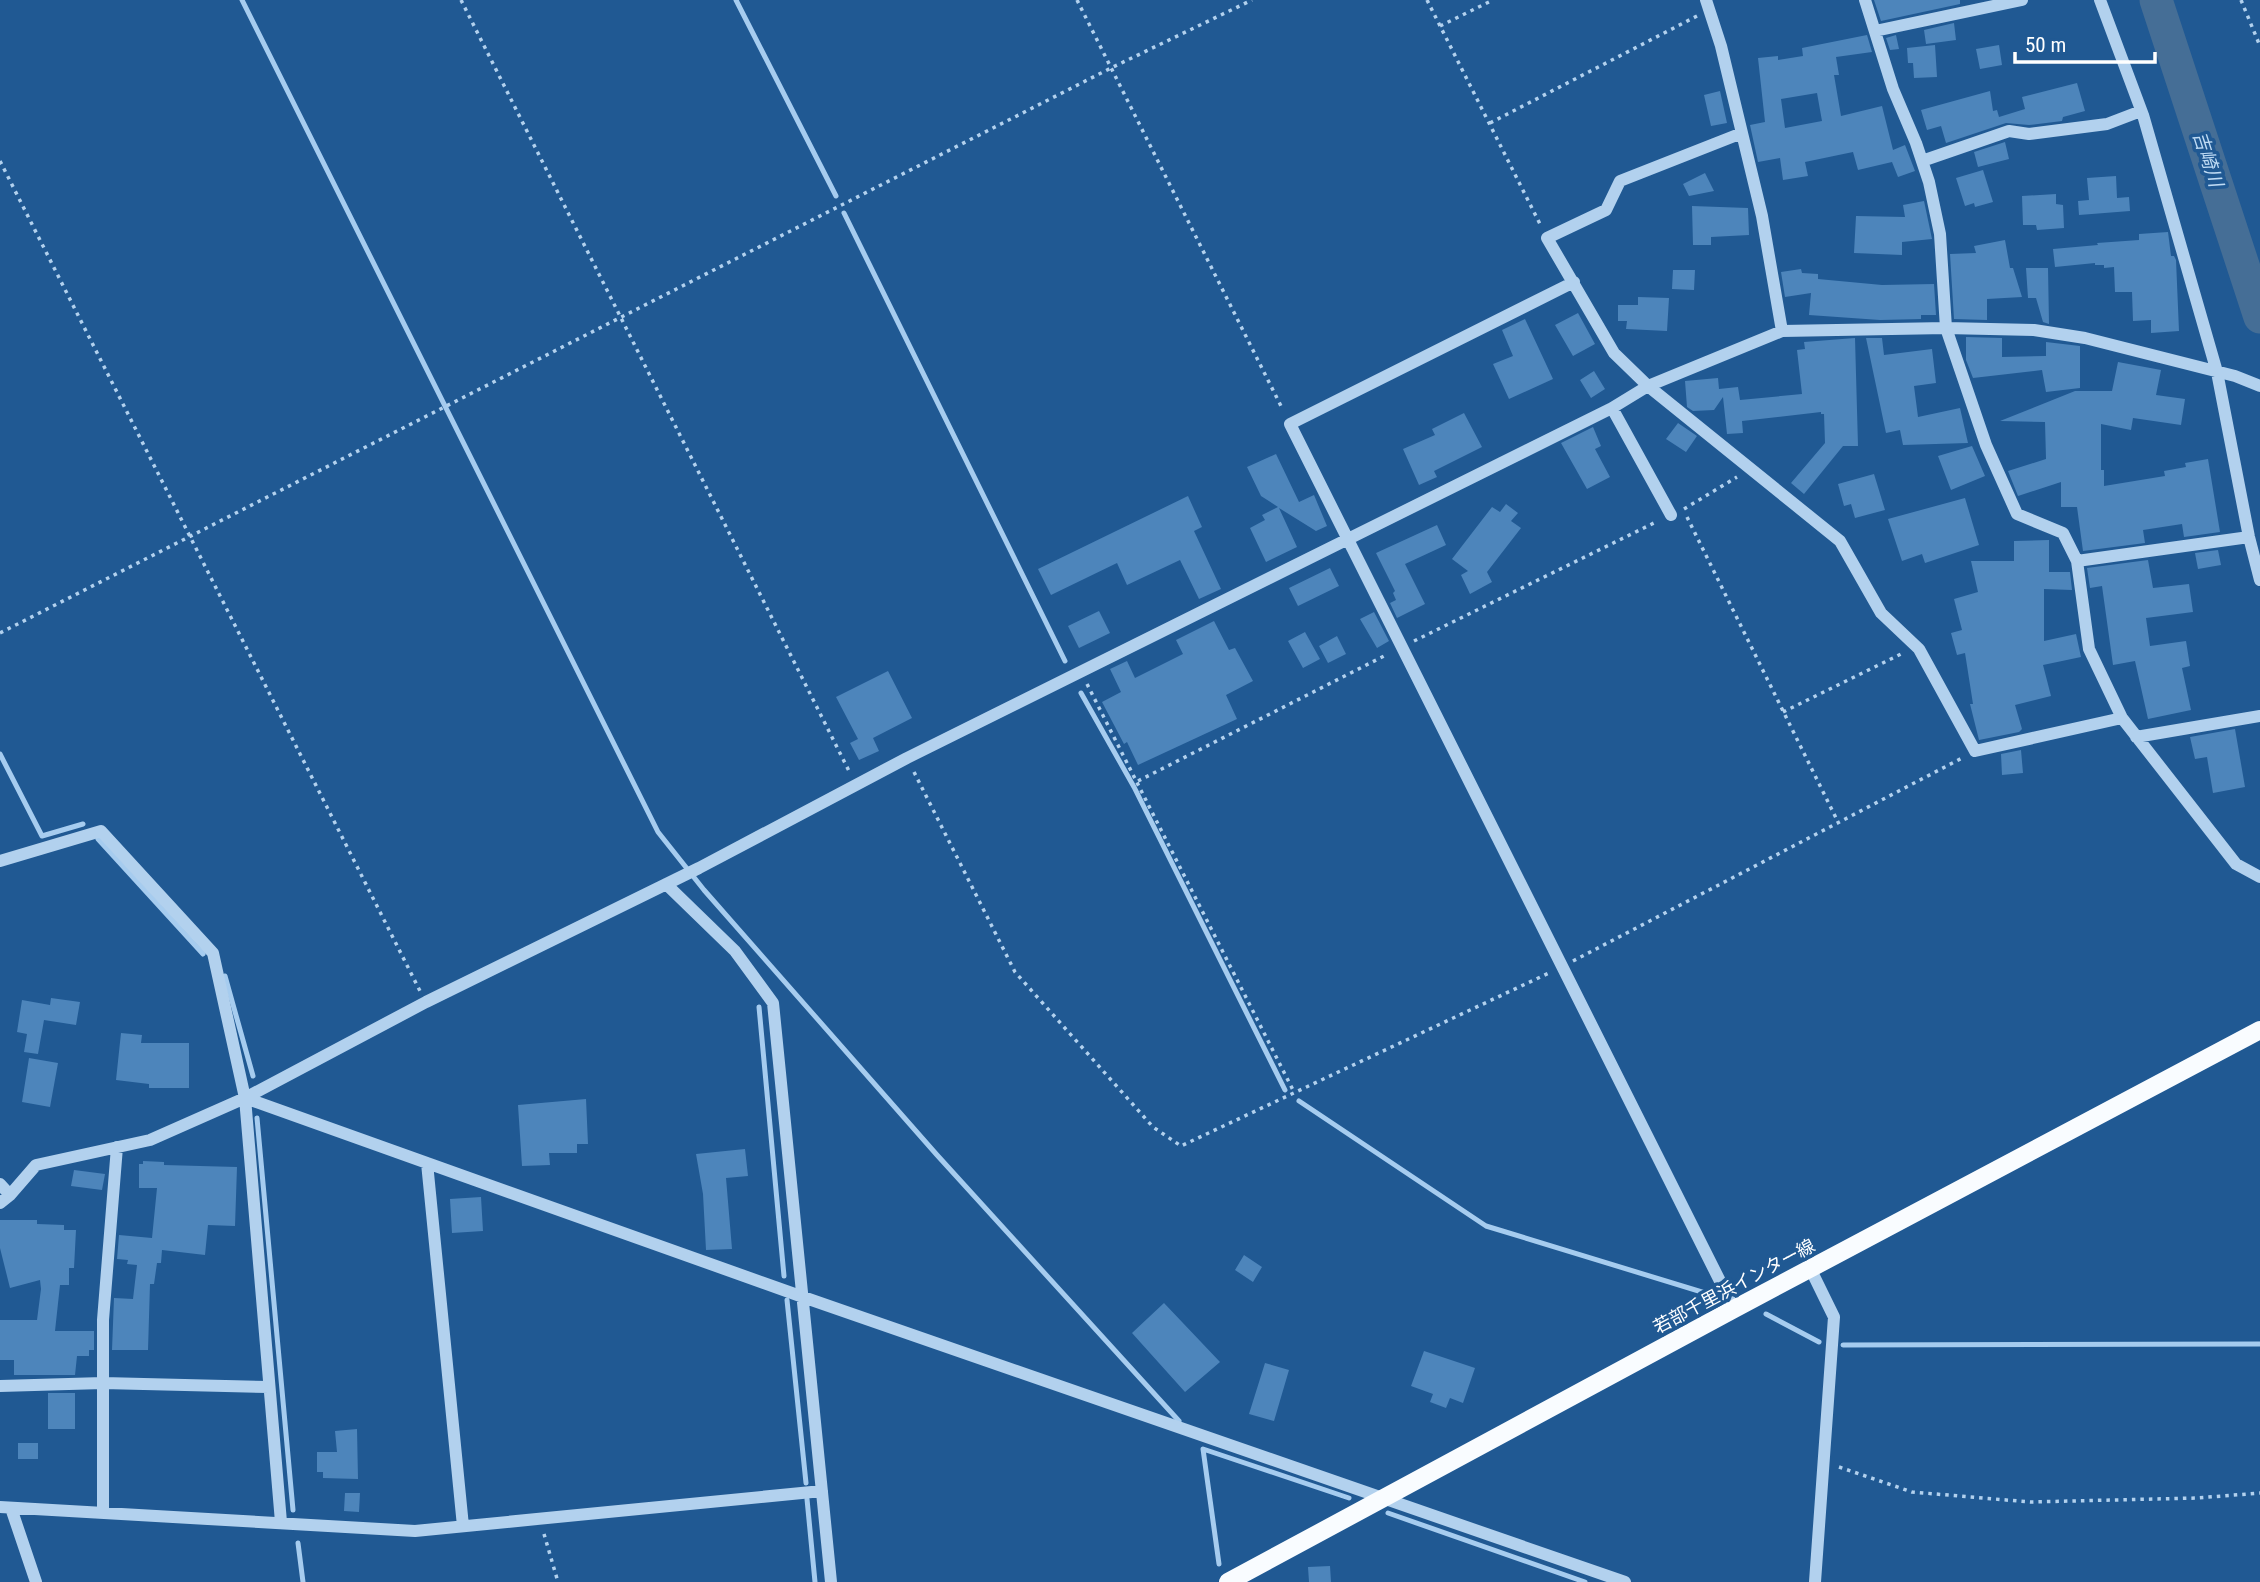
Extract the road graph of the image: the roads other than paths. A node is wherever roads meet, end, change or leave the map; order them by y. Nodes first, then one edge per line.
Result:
1 (1865, 0) edge
2 (2022, 0) edge
3 (2100, 0) edge
4 (1707, 5) edge
5 (1875, 32) junction
6 (2141, 111) junction
7 (1741, 133) junction
8 (1922, 161) junction
9 (1574, 282) junction
10 (1946, 328) junction
11 (1782, 331) junction
12 (2217, 372) junction
13 (1648, 386) junction
14 (2260, 386) edge
15 (1612, 408) junction
16 (1671, 515) road end
17 (2249, 537) junction
18 (1348, 539) junction
19 (2077, 561) junction
20 (2260, 580) edge
21 (2260, 716) edge
22 (2122, 718) junction
23 (2136, 737) junction
24 (0, 861) edge
25 (2260, 877) edge
26 (666, 884) junction
27 (2260, 1030) edge
28 (244, 1098) junction
29 (117, 1147) junction
30 (427, 1163) junction
31 (0, 1184) edge
32 (5, 1199) edge
33 (1811, 1270) junction
34 (803, 1297) junction
35 (1734, 1308) junction
36 (103, 1383) junction
37 (0, 1386) edge
38 (269, 1387) junction
39 (822, 1491) junction
40 (1384, 1498) junction
41 (6, 1507) edge
42 (103, 1513) junction
43 (281, 1522) junction
44 (463, 1526) junction
45 (36, 1582) edge
46 (831, 1582) edge
47 (1228, 1582) edge
48 (1625, 1582) edge
49 (1815, 1582) edge

1 - 5 street
2 - 5 street
3 - 6 street
4 - 7 street
5 - 8 street
6 - 8 street
6 - 12 street
7 - 9 street
7 - 11 street
8 - 10 street
9 - 13 street
9 - 18 street
10 - 11 street
10 - 12 street
10 - 19 street
11 - 13 street
12 - 14 street
12 - 17 street
13 - 15 street
13 - 22 street
15 - 16 street
15 - 18 street
17 - 19 street
17 - 20 street
18 - 26 street
18 - 35 street
19 - 22 street
21 - 23 street
22 - 23 street
23 - 25 street
24 - 28 street
26 - 28 street
26 - 34 street
27 - 33 main road, 若部千里浜インター線
28 - 29 street
28 - 30 street
28 - 38 street
29 - 32 street
29 - 36 street
30 - 34 street
30 - 44 street
31 - 32 street
33 - 35 main road, 若部千里浜インター線
33 - 49 street
34 - 39 street
34 - 40 street
35 - 40 main road, 若部千里浜インター線
36 - 37 street
36 - 38 street
36 - 42 street
38 - 43 street
39 - 44 street
39 - 46 street
40 - 47 main road, 若部千里浜インター線
40 - 48 street
41 - 42 street
41 - 45 street
42 - 43 street
43 - 44 street

